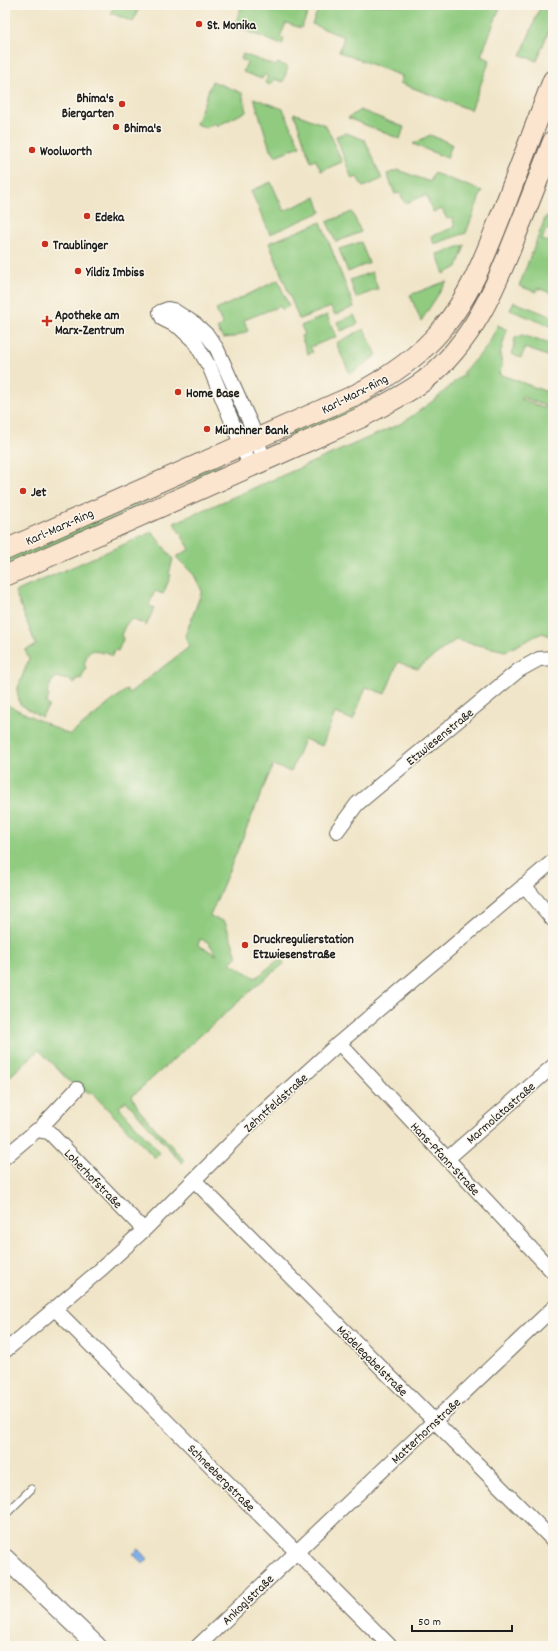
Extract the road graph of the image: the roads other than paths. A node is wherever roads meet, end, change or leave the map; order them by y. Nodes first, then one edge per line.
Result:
1 (553, 80) edge
2 (553, 141) edge
3 (250, 443) junction
4 (258, 465) junction
5 (5, 550) edge
6 (5, 576) edge
7 (553, 658) edge
8 (337, 831) dead end
9 (553, 861) edge
10 (524, 885) junction
11 (553, 920) edge
12 (340, 1043) junction
13 (553, 1066) edge
14 (77, 1089) dead end
15 (42, 1130) junction
16 (5, 1157) edge
17 (447, 1158) junction
18 (194, 1180) junction
19 (144, 1230) junction
20 (553, 1272) edge
21 (553, 1308) edge
22 (55, 1309) junction
23 (5, 1351) edge
24 (434, 1421) junction
25 (31, 1489) dead end
26 (5, 1515) edge
27 (553, 1540) edge
28 (296, 1552) junction
29 (5, 1558) edge
30 (97, 1646) edge
31 (198, 1646) edge
32 (390, 1646) edge

1 - 3 main road, Karl-Marx-Ring
2 - 4 main road, Karl-Marx-Ring
3 - 3 street
3 - 4 street
3 - 5 main road, Karl-Marx-Ring
4 - 6 main road, Karl-Marx-Ring
7 - 8 street, Etzwiesenstraße
9 - 10 street, Zehntfeldstraße
10 - 11 street
10 - 12 street, Zehntfeldstraße
12 - 17 street, Hans-Pfann-Straße
12 - 18 street, Zehntfeldstraße
13 - 17 street, Marmolatastraße
14 - 15 street
15 - 16 street
15 - 19 street, Loherhofstraße
17 - 20 street, Hans-Pfann-Straße
18 - 19 street, Zehntfeldstraße
18 - 24 street, Mädelegabelstraße
19 - 22 street, Zehntfeldstraße
21 - 24 street, Matterhornstraße
22 - 23 street, Zehntfeldstraße
22 - 28 street, Schneebergstraße
24 - 27 street, Mädelegabelstraße
24 - 28 street, Matterhornstraße
25 - 26 lane
28 - 31 street, Ankoglstraße
28 - 32 street, Schneebergstraße
29 - 30 street

